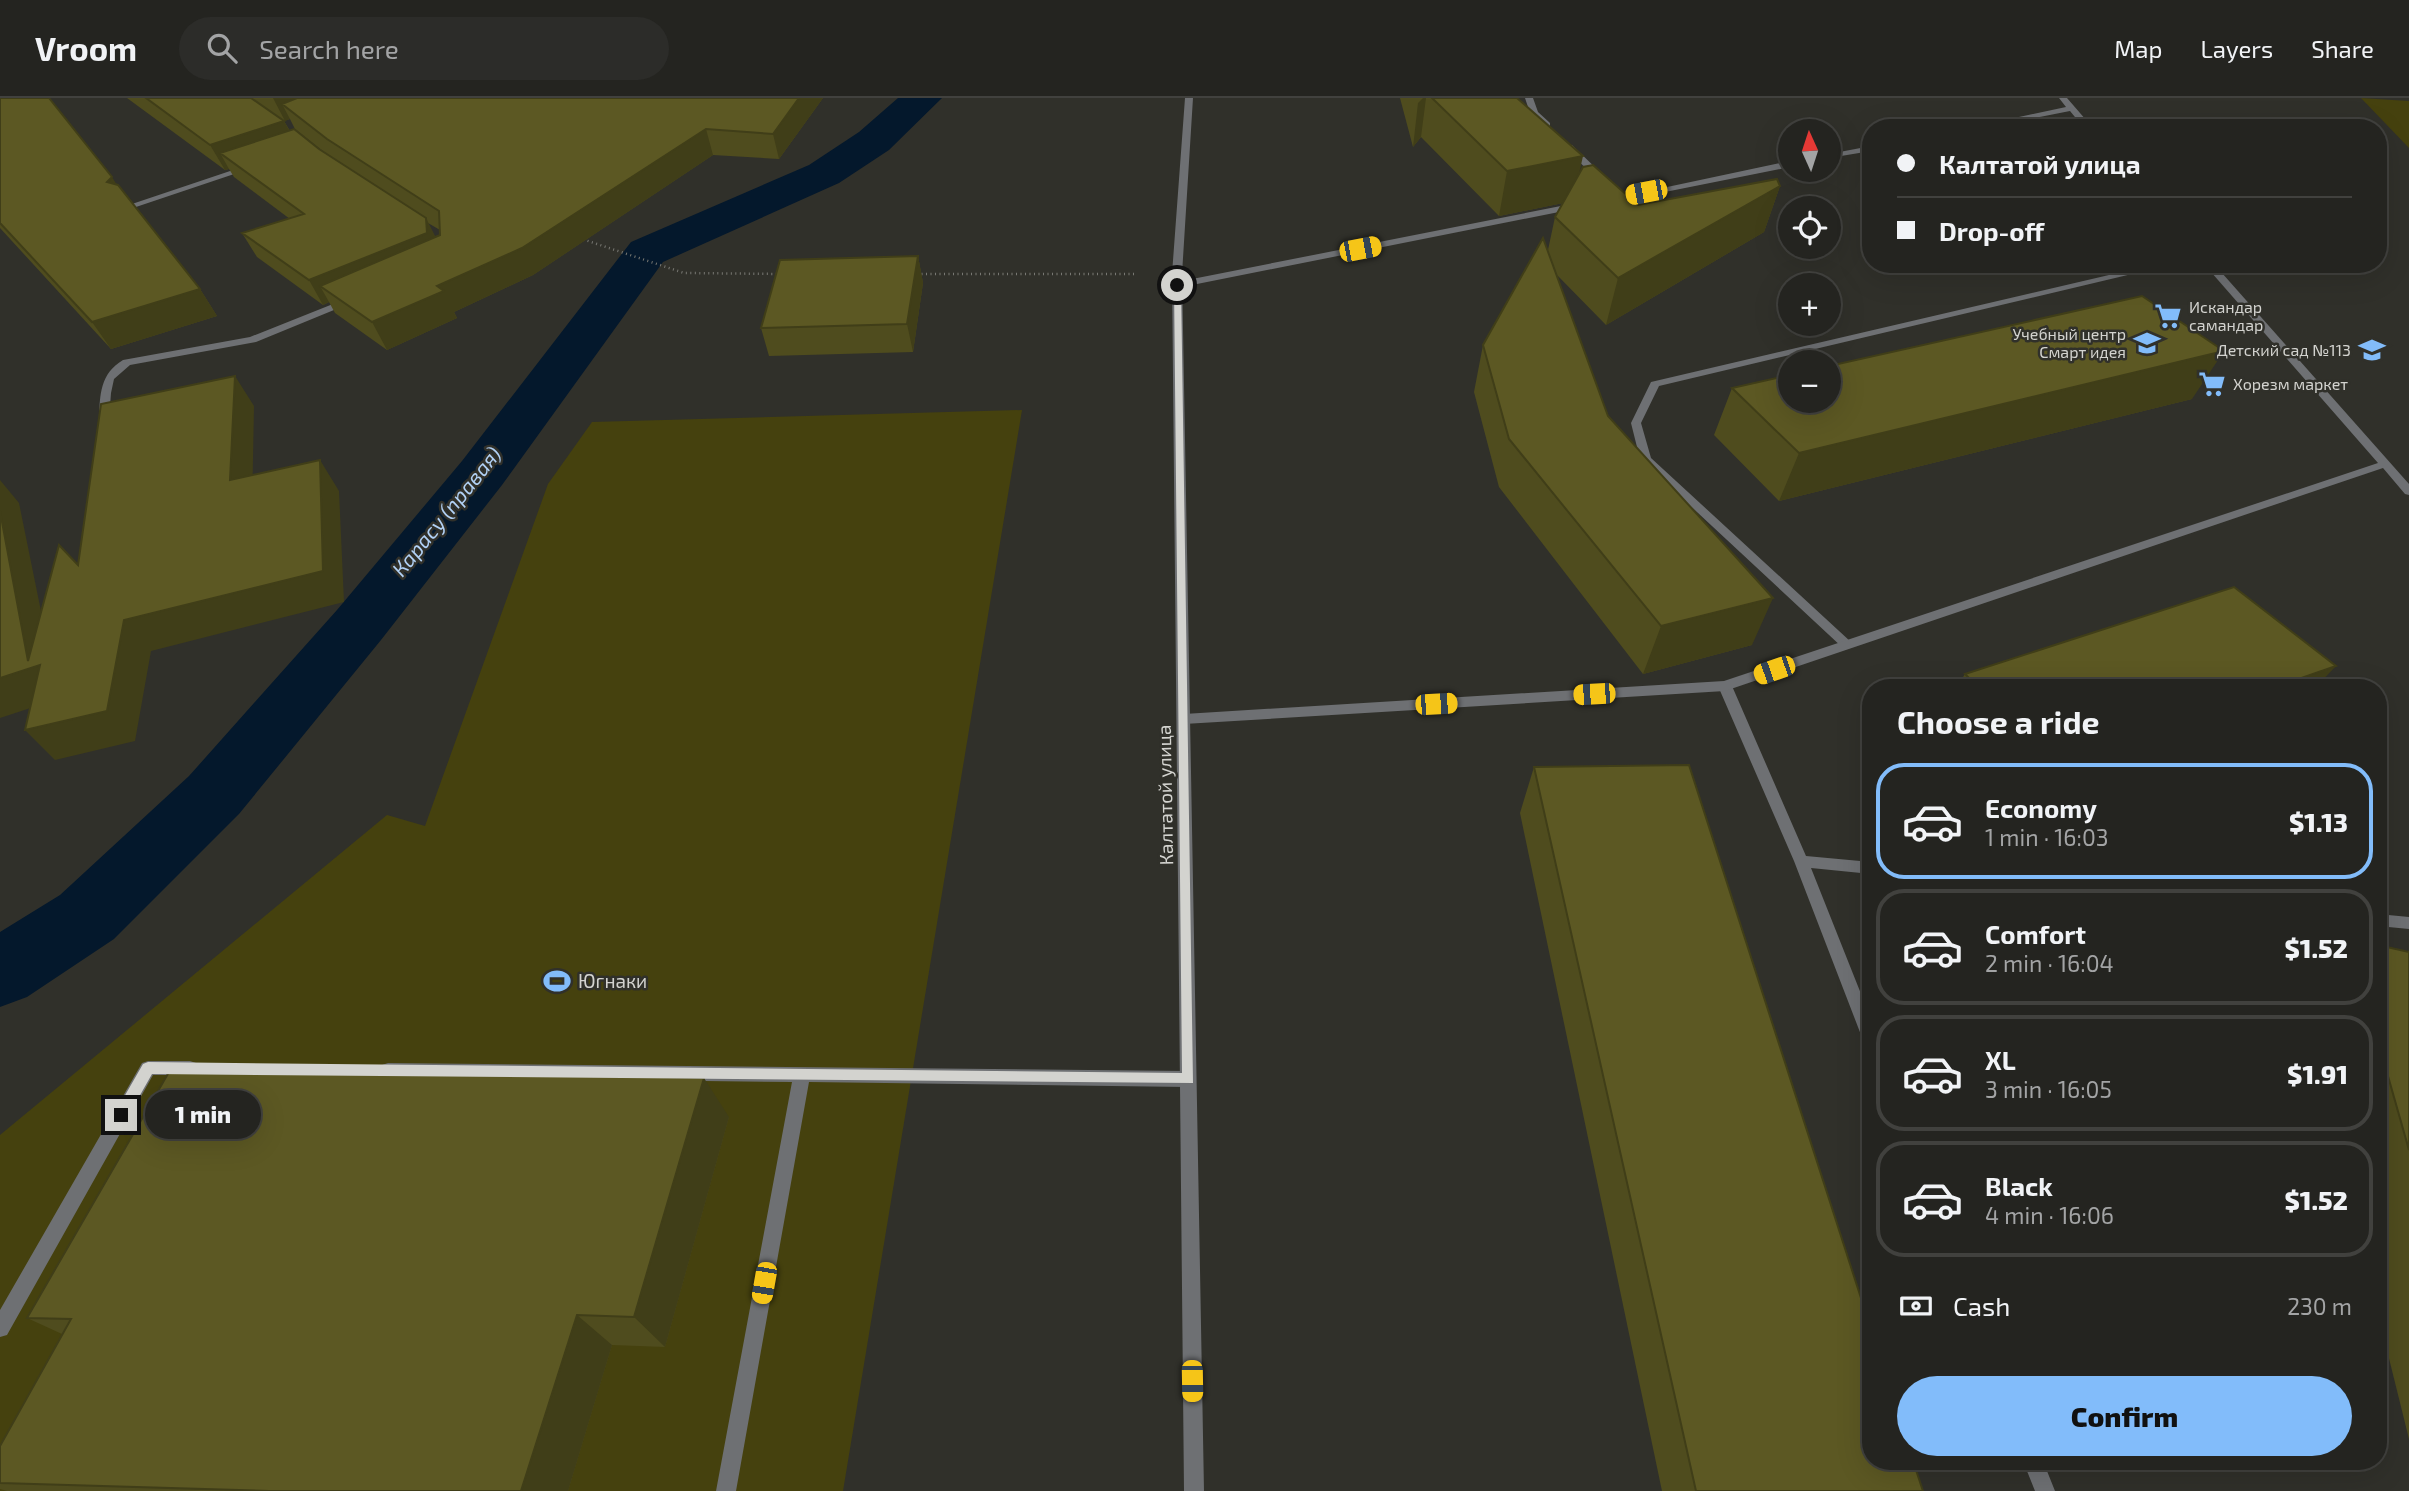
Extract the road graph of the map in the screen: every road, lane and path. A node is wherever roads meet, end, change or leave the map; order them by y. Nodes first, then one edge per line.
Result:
1 (1189, 98) edge
2 (1529, 98) edge
3 (2063, 98) edge
4 (2071, 108) junction
5 (2017, 119) edge
6 (2080, 119) edge
7 (1554, 132) edge
8 (1563, 141) edge
9 (1862, 150) edge
10 (1841, 154) edge
11 (258, 164) edge
12 (1778, 166) edge
13 (1622, 197) junction
14 (1595, 203) edge
15 (1581, 205) edge
16 (130, 206) edge
17 (573, 237) edge
18 (2130, 273) edge
19 (2217, 273) edge
20 (784, 274) edge
21 (906, 274) edge
22 (1177, 279) junction
23 (360, 296) edge
24 (103, 432) edge
25 (2385, 464) junction
26 (2409, 491) edge
27 (1847, 645) junction
28 (1725, 686) junction
29 (1184, 719) junction
30 (1801, 861) junction
31 (1862, 867) edge
32 (2387, 921) edge
33 (2409, 923) edge
34 (1862, 1017) edge
35 (204, 1069) edge
36 (371, 1070) edge
37 (802, 1075) junction
38 (1188, 1079) junction
39 (0, 1328) edge
40 (2037, 1470) edge
41 (726, 1491) edge
42 (1194, 1491) edge
43 (2045, 1491) edge

1 - 22 street, Калтатой улица
2 - 7 street
3 - 4 street
4 - 5 street
4 - 6 street
8 - 13 street
9 - 10 street
11 - 16 street
12 - 13 street
13 - 14 street
15 - 22 street
17 - 20 path
18 - 27 street
19 - 25 street
21 - 22 path
22 - 29 street, Калтатой улица
23 - 24 street
25 - 26 street
25 - 27 street
27 - 28 street
28 - 29 street
28 - 30 street
29 - 38 street, Калтатой улица
30 - 31 street
30 - 34 street
32 - 33 street
35 - 39 street
36 - 37 street
37 - 38 street
37 - 41 street
38 - 42 street, Калтатой улица
40 - 43 street

